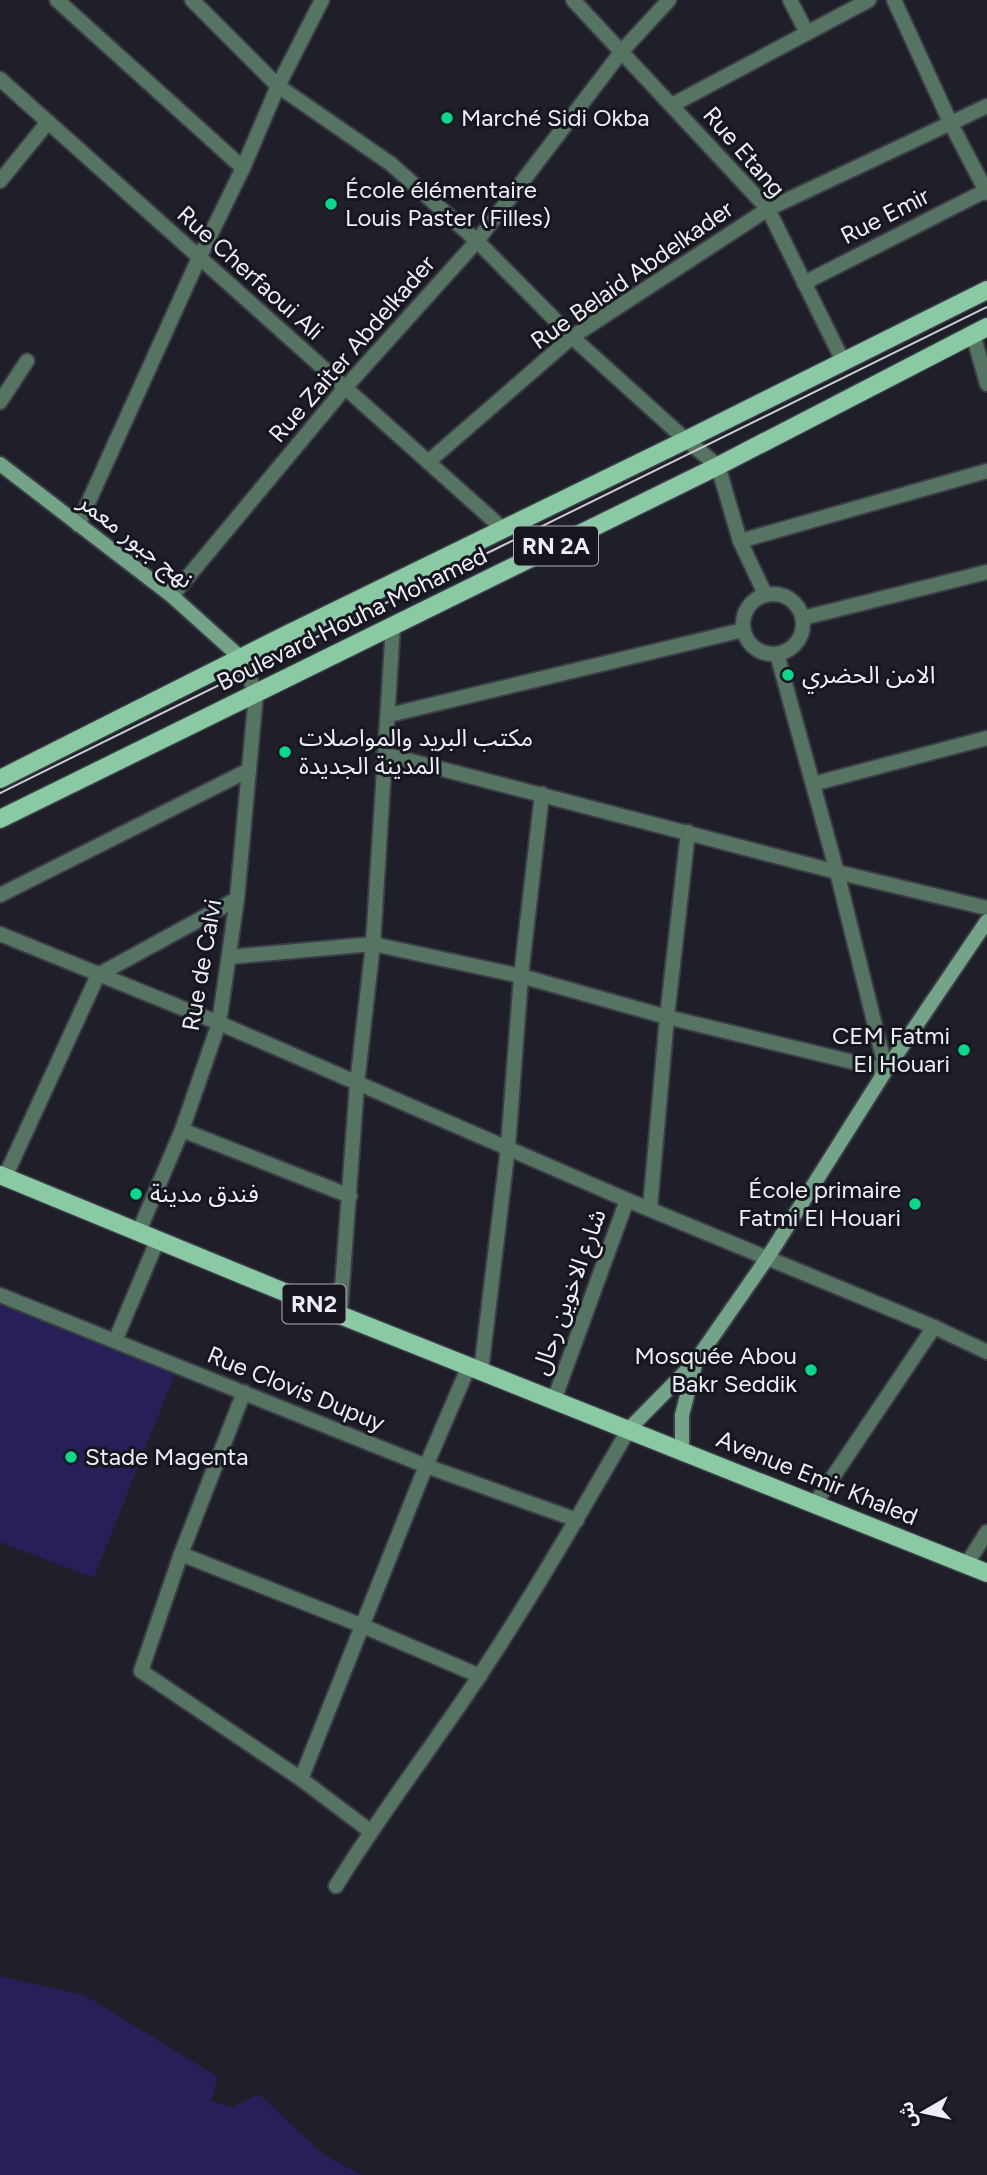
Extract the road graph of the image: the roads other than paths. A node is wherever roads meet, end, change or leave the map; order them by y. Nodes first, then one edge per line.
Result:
1 (57, 0) edge
2 (192, 0) edge
3 (322, 0) edge
4 (573, 0) edge
5 (669, 0) edge
6 (790, 0) edge
7 (869, 0) edge
8 (894, 0) edge
9 (807, 33) junction
10 (622, 51) junction
11 (0, 79) edge
12 (278, 86) junction
13 (672, 105) junction
14 (987, 106) edge
15 (48, 122) junction
16 (951, 124) junction
17 (243, 168) junction
18 (0, 181) edge
19 (987, 191) edge
20 (768, 209) junction
21 (477, 241) junction
22 (199, 258) junction
23 (804, 283) junction
24 (987, 290) edge
25 (980, 331) edge
26 (572, 337) junction
27 (27, 361) dead end
28 (843, 361) junction
29 (987, 384) edge
30 (344, 389) junction
31 (0, 402) edge
32 (686, 440) junction
33 (428, 462) junction
34 (0, 464) edge
35 (718, 466) junction
36 (987, 471) edge
37 (78, 525) junction
38 (502, 528) junction
39 (740, 541) junction
40 (987, 572) edge
41 (765, 594) junction
42 (172, 596) junction
43 (803, 618) junction
44 (393, 626) junction
45 (743, 630) junction
46 (777, 654) junction
47 (241, 658) junction
48 (256, 694) junction
49 (389, 715) junction
50 (987, 738) edge
51 (384, 754) junction
52 (249, 770) junction
53 (0, 779) edge
54 (813, 784) junction
55 (542, 794) junction
56 (0, 818) edge
57 (688, 832) junction
58 (836, 872) junction
59 (0, 895) edge
60 (237, 899) junction
61 (987, 908) edge
62 (987, 921) edge
63 (0, 934) edge
64 (373, 944) junction
65 (229, 957) junction
66 (98, 975) junction
67 (521, 976) junction
68 (667, 1017) junction
69 (219, 1023) junction
70 (886, 1070) junction
71 (357, 1084) junction
72 (182, 1130) junction
73 (508, 1147) junction
74 (2, 1176) edge
75 (350, 1196) junction
76 (627, 1200) junction
77 (650, 1208) junction
78 (139, 1231) junction
79 (158, 1239) junction
80 (768, 1257) junction
81 (0, 1295) edge
82 (340, 1315) junction
83 (934, 1327) junction
84 (115, 1341) junction
85 (987, 1352) edge
86 (695, 1362) junction
87 (475, 1368) junction
88 (244, 1392) junction
89 (554, 1400) junction
90 (629, 1429) junction
91 (682, 1450) junction
92 (426, 1466) junction
93 (814, 1504) junction
94 (577, 1520) junction
95 (987, 1532) edge
96 (181, 1554) junction
97 (966, 1565) junction
98 (987, 1573) edge
99 (363, 1626) junction
100 (480, 1676) junction
101 (301, 1779) junction
102 (370, 1831) junction
103 (336, 1886) dead end

1 - 17 street
2 - 12 street
3 - 12 street
4 - 10 street, Rue Etang
5 - 10 street, Rue Zaiter Abdelkader
6 - 9 street
7 - 9 street
8 - 16 street
9 - 13 street
10 - 13 street, Rue Etang
10 - 21 street, Rue Zaiter Abdelkader
11 - 15 street, Rue Cherfaoui Ali
12 - 17 street
12 - 21 street
13 - 20 street, Rue Etang
14 - 16 street, Rue Belaid Abdelkader
15 - 18 street
15 - 22 street, Rue Cherfaoui Ali
16 - 19 street
16 - 20 street, Rue Belaid Abdelkader
17 - 22 street
19 - 23 street, Rue Emir
20 - 23 street, Rue Etang
20 - 26 street, Rue Belaid Abdelkader
21 - 26 street
21 - 30 street, Rue Zaiter Abdelkader
22 - 30 street, Rue Cherfaoui Ali
22 - 37 street
23 - 28 street, Rue Etang
24 - 28 main road, Boulevard Houha Mohamed / RN 2A
25 - 29 street
25 - 35 main road, Boulevard Houha Mohamed / RN 2A
26 - 32 street
26 - 33 street, Rue Belaid Abdelkader
27 - 31 street
28 - 32 main road, Boulevard Houha Mohamed / RN 2A
30 - 33 street, Rue Cherfaoui Ali
30 - 42 street, Rue Zaiter Abdelkader
32 - 35 street
32 - 38 main road, Boulevard Houha Mohamed / RN 2A
33 - 38 street, Rue Cherfaoui Ali
34 - 37 main road, نهج جبور معمر
35 - 39 street
35 - 44 main road, Boulevard Houha Mohamed / RN 2A
36 - 39 street
37 - 42 main road, نهج جبور معمر
38 - 47 main road, Boulevard Houha Mohamed / RN 2A
39 - 41 street
40 - 43 street
41 - 43 street
41 - 45 street
42 - 47 main road, نهج جبور معمر
43 - 46 street
44 - 48 main road, Boulevard Houha Mohamed / RN 2A
44 - 49 street
45 - 46 street
45 - 49 street
46 - 54 street
47 - 48 street
47 - 53 main road, Boulevard Houha Mohamed / RN 2A
48 - 52 street, Rue de Calvi
48 - 56 main road, Boulevard Houha Mohamed / RN 2A
49 - 51 street
50 - 54 street
51 - 55 street
51 - 64 street
52 - 59 street
52 - 60 street, Rue de Calvi
54 - 58 street
55 - 57 street
55 - 67 street
57 - 58 street
57 - 68 street
58 - 61 street
58 - 70 street
60 - 65 street, Rue de Calvi
60 - 66 street
62 - 70 main road
63 - 66 street
64 - 65 street
64 - 67 street
64 - 71 street
65 - 69 street, Rue de Calvi
66 - 69 street
66 - 74 street
67 - 68 street
67 - 73 street
68 - 70 street
68 - 77 street
69 - 71 street
69 - 72 street, Rue de Calvi
70 - 80 main road
71 - 73 street
71 - 75 street
72 - 75 street
72 - 78 street, Rue de Calvi
73 - 76 street
73 - 87 street
74 - 78 main road, RN2
75 - 82 street
76 - 77 street
76 - 89 street, شارع الاخوين رحال
77 - 80 street
78 - 79 main road, RN2
79 - 82 main road, RN2
79 - 84 street
80 - 83 street
80 - 86 main road
81 - 84 street, Rue Clovis Dupuy
82 - 87 main road, RN2
83 - 85 street
83 - 93 street
84 - 88 street, Rue Clovis Dupuy
86 - 90 main road
86 - 91 main road
87 - 89 main road, RN2
87 - 92 street
88 - 92 street, Rue Clovis Dupuy
88 - 96 street
89 - 90 main road, RN2
90 - 91 main road, Avenue Emir Khaled / RN2
90 - 94 street
91 - 93 main road, Avenue Emir Khaled / RN2
92 - 94 street, Rue Clovis Dupuy
92 - 99 street
93 - 97 main road, Avenue Emir Khaled / RN2
94 - 100 street
95 - 97 street
96 - 99 street
96 - 101 street
97 - 98 main road, Avenue Emir Khaled / RN2
99 - 100 street
99 - 101 street
100 - 102 street
101 - 102 street
102 - 103 street

